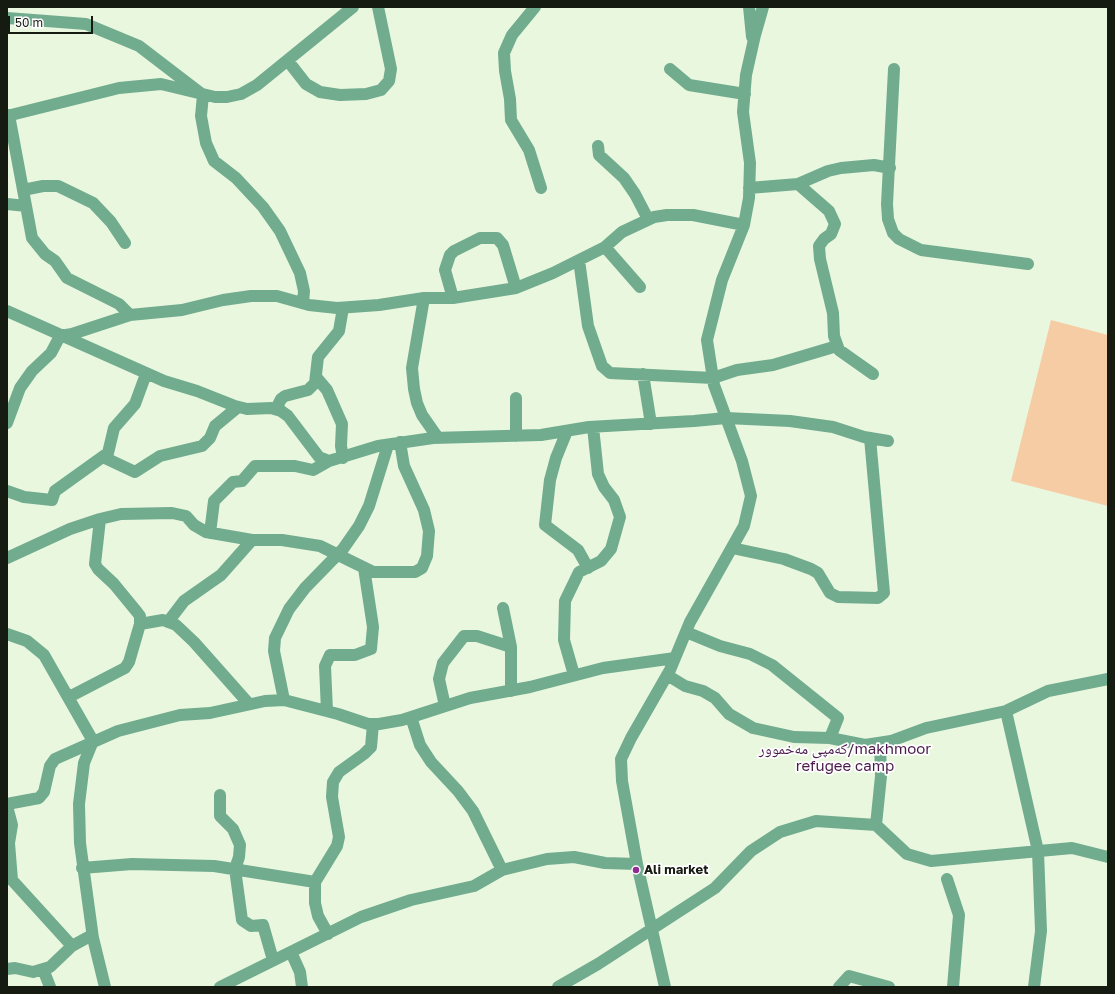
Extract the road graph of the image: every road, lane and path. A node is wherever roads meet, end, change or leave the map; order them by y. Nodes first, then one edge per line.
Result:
1 (352, 7) edge
2 (378, 7) edge
3 (535, 7) edge
4 (749, 7) edge
5 (763, 7) edge
6 (7, 18) edge
7 (753, 44) junction
8 (288, 61) junction
9 (670, 69) dead end
10 (894, 69) dead end
11 (745, 94) junction
12 (202, 95) junction
13 (8, 116) edge
14 (598, 146) dead end
15 (890, 168) junction
16 (798, 184) junction
17 (541, 188) dead end
18 (750, 188) junction
19 (23, 190) junction
20 (7, 204) edge
21 (26, 206) junction
22 (648, 219) junction
23 (744, 225) junction
24 (125, 243) dead end
25 (605, 247) junction
26 (579, 260) junction
27 (1028, 264) dead end
28 (640, 287) dead end
29 (516, 288) junction
30 (424, 298) junction
31 (453, 298) junction
32 (303, 303) junction
33 (343, 308) junction
34 (7, 311) edge
35 (130, 315) junction
36 (60, 336) junction
37 (838, 346) junction
38 (146, 374) junction
39 (643, 374) junction
40 (873, 374) dead end
41 (316, 377) junction
42 (713, 378) junction
43 (516, 398) dead end
44 (238, 407) junction
45 (276, 409) junction
46 (726, 418) junction
47 (7, 423) edge
48 (651, 424) junction
49 (593, 427) junction
50 (567, 431) junction
51 (516, 436) junction
52 (438, 438) junction
53 (870, 438) junction
54 (888, 441) dead end
55 (400, 442) junction
56 (388, 445) junction
57 (103, 456) junction
58 (343, 458) junction
59 (329, 461) junction
60 (7, 491) edge
61 (100, 519) junction
62 (210, 533) junction
63 (252, 540) junction
64 (732, 548) junction
65 (337, 556) junction
66 (7, 558) edge
67 (364, 568) junction
68 (588, 568) junction
69 (503, 608) dead end
70 (168, 622) junction
71 (140, 624) junction
72 (686, 632) junction
73 (7, 634) edge
74 (511, 647) junction
75 (675, 658) junction
76 (574, 675) junction
77 (667, 676) junction
78 (1108, 679) edge
79 (511, 691) junction
80 (69, 698) junction
81 (284, 700) junction
82 (249, 704) junction
83 (445, 706) junction
84 (327, 711) junction
85 (1006, 711) junction
86 (411, 717) junction
87 (374, 724) junction
88 (830, 738) junction
89 (93, 741) junction
90 (880, 743) junction
91 (220, 794) dead end
92 (7, 805) edge
93 (876, 825) junction
94 (1038, 851) junction
95 (1108, 857) edge
96 (637, 864) junction
97 (82, 868) junction
98 (235, 869) junction
99 (502, 870) junction
100 (947, 879) dead end
101 (315, 882) junction
102 (651, 929) junction
103 (328, 934) junction
104 (92, 935) junction
105 (72, 946) junction
106 (290, 952) junction
107 (273, 960) junction
108 (7, 969) edge
109 (43, 969) junction
110 (50, 987) edge
111 (105, 987) edge
112 (220, 987) edge
113 (302, 987) edge
114 (558, 987) edge
115 (666, 987) edge
116 (839, 987) edge
117 (889, 987) edge
118 (953, 987) edge
119 (1034, 987) edge

1 - 8 street
2 - 8 street
3 - 17 street
4 - 7 street
5 - 7 street
6 - 12 street
7 - 11 street
8 - 12 street
9 - 11 street
10 - 15 street
11 - 18 street
12 - 13 street
12 - 32 street
13 - 19 street
14 - 22 street
15 - 16 street
15 - 27 street
16 - 18 street
16 - 37 street
18 - 23 street
19 - 21 street
19 - 24 street
20 - 21 street
21 - 35 street
22 - 23 street
22 - 25 street
23 - 42 street
25 - 26 street
25 - 28 street
26 - 29 street
26 - 39 street
29 - 31 street
29 - 31 street
30 - 31 street
30 - 33 street
30 - 52 street
32 - 33 street
32 - 35 street
33 - 41 street
34 - 36 street
35 - 36 street
36 - 38 street
36 - 47 street
37 - 40 street
37 - 42 street
38 - 44 street
38 - 57 street
39 - 42 street
39 - 48 street
41 - 45 street
41 - 58 street
42 - 46 street
43 - 51 street
44 - 45 street
44 - 57 street
45 - 59 street
46 - 48 street
46 - 53 street
46 - 64 street
48 - 49 street
49 - 50 street
49 - 68 street
50 - 51 street
50 - 68 street
51 - 52 street
52 - 55 street
53 - 54 street
53 - 64 street
55 - 56 street
55 - 67 street
56 - 58 street
56 - 65 street
57 - 60 street
58 - 59 street
59 - 62 street
61 - 62 street
61 - 66 street
61 - 71 street
62 - 63 street
63 - 65 street
63 - 70 street
64 - 72 street
65 - 67 street
65 - 81 street
67 - 84 street
68 - 76 street
69 - 74 street
70 - 71 street
70 - 82 street
71 - 80 street
72 - 75 street
72 - 88 street
73 - 80 street
74 - 79 street
74 - 83 street
75 - 76 street
75 - 77 street
76 - 79 street
77 - 88 street
77 - 96 street
78 - 85 street
79 - 83 street
80 - 89 street
81 - 82 street
81 - 84 street
82 - 89 street
83 - 86 street
84 - 87 street
85 - 90 street
85 - 94 street
86 - 87 street
86 - 99 street
87 - 101 street
88 - 90 street
89 - 92 street
89 - 97 street
90 - 93 street
91 - 98 street
92 - 105 street
93 - 94 street
93 - 102 street
94 - 95 street
94 - 119 street
96 - 99 street
96 - 102 street
97 - 98 street
97 - 104 street
98 - 101 street
98 - 107 street
99 - 103 street
100 - 118 street
101 - 103 street
102 - 114 street
102 - 115 street
103 - 106 street
104 - 105 street
104 - 111 street
105 - 109 street
106 - 107 street
106 - 113 street
107 - 112 street
108 - 109 street
109 - 110 street
116 - 117 street

